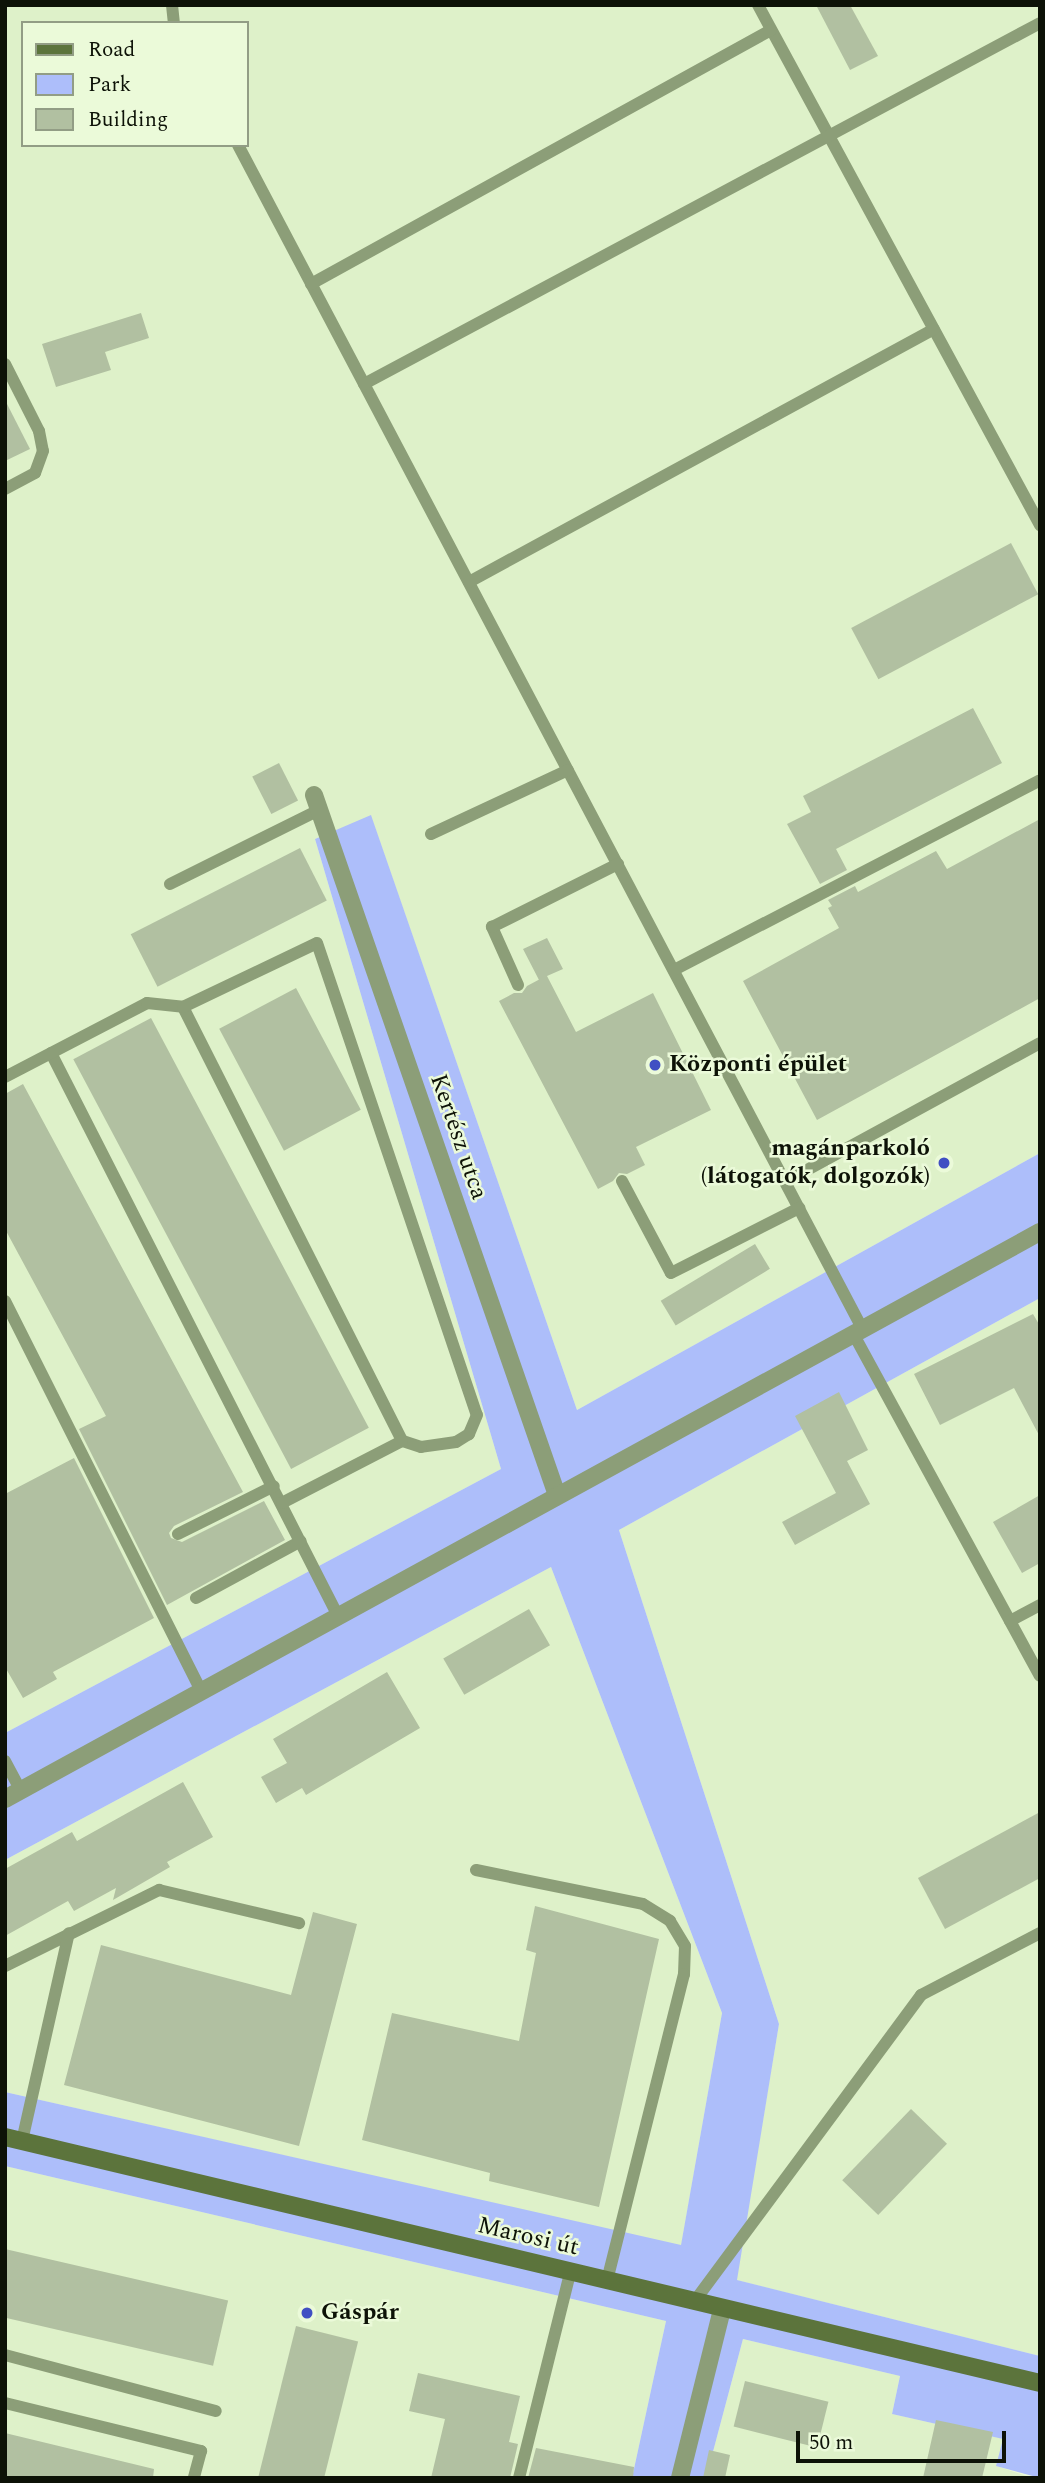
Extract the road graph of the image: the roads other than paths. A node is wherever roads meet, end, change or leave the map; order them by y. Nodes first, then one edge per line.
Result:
1 (758, 5) edge
2 (1040, 23) edge
3 (771, 30) junction
4 (830, 135) junction
5 (239, 147) edge
6 (311, 284) junction
7 (934, 329) junction
8 (5, 363) edge
9 (365, 384) junction
10 (5, 489) edge
11 (1040, 526) edge
12 (469, 582) junction
13 (568, 769) junction
14 (1040, 780) edge
15 (316, 802) joint
16 (431, 834) dead end
17 (618, 864) junction
18 (170, 884) dead end
19 (674, 970) junction
20 (518, 985) dead end
21 (183, 1007) junction
22 (1040, 1043) edge
23 (51, 1053) junction
24 (5, 1077) edge
25 (622, 1181) dead end
26 (785, 1182) junction
27 (799, 1208) junction
28 (1040, 1232) edge
29 (5, 1301) edge
30 (859, 1333) junction
31 (402, 1441) junction
32 (274, 1486) junction
33 (557, 1495) junction
34 (282, 1503) junction
35 (178, 1534) dead end
36 (301, 1541) junction
37 (196, 1598) dead end
38 (1040, 1605) edge
39 (338, 1616) junction
40 (1010, 1621) junction
41 (1040, 1676) edge
42 (201, 1691) junction
43 (5, 1761) edge
44 (13, 1795) edge
45 (475, 1870) dead end
46 (299, 1923) dead end
47 (69, 1933) junction
48 (1040, 1933) edge
49 (5, 1966) edge
50 (13, 2139) edge
51 (570, 2273) junction
52 (607, 2281) junction
53 (694, 2302) junction
54 (722, 2309) junction
55 (5, 2355) edge
56 (1040, 2382) edge
57 (5, 2403) edge
58 (216, 2411) dead end
59 (194, 2478) edge
60 (519, 2478) edge
61 (680, 2478) edge

1 - 3 lane
2 - 4 lane
3 - 4 lane
3 - 6 lane
4 - 7 lane
4 - 9 lane
5 - 6 lane
6 - 9 lane
7 - 11 lane
7 - 12 lane
8 - 10 lane
9 - 12 lane
12 - 13 lane
13 - 16 lane
13 - 17 lane
14 - 19 lane
15 - 18 lane
15 - 33 street, Kertész utca
17 - 19 lane
17 - 20 lane
19 - 26 lane
21 - 23 lane
21 - 31 lane
21 - 31 lane
22 - 26 lane
23 - 24 lane
23 - 32 lane
25 - 27 lane
26 - 27 lane
27 - 30 lane
28 - 30 street
29 - 42 lane
30 - 33 street
30 - 40 lane
31 - 34 lane
32 - 34 lane
32 - 35 lane
33 - 39 street
34 - 36 lane
36 - 37 lane
36 - 39 lane
38 - 40 lane
39 - 42 street
40 - 41 lane
42 - 44 street
43 - 44 lane
45 - 52 lane
46 - 47 lane
47 - 49 lane
47 - 50 lane
48 - 53 lane
50 - 51 street, Marosi út
51 - 52 street, Marosi út
51 - 60 lane
52 - 53 street, Marosi út
53 - 54 street, Marosi út
54 - 56 street, Marosi út
54 - 61 street
55 - 58 lane
57 - 59 lane

